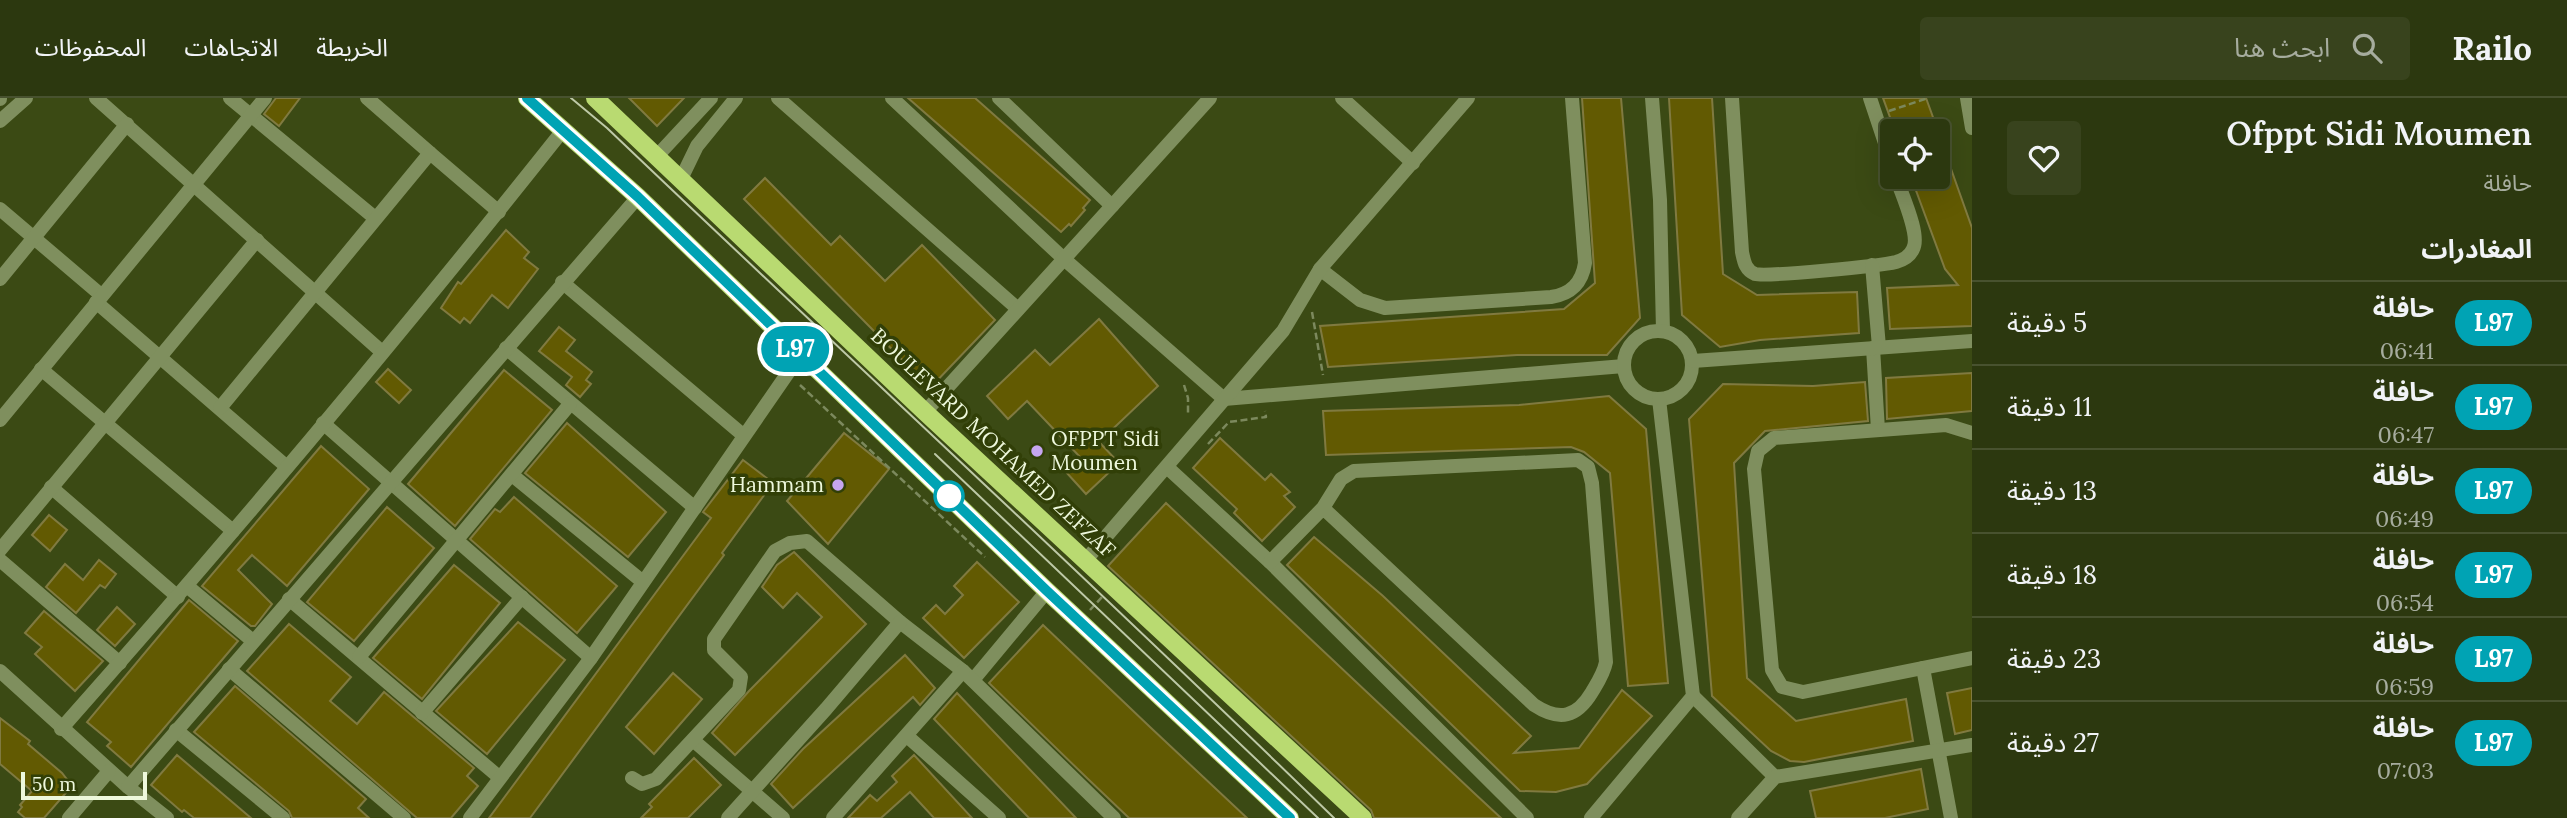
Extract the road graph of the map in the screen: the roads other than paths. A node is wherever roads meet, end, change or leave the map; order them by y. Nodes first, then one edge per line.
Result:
1 (26, 98) edge
2 (96, 98) edge
3 (230, 98) edge
4 (265, 98) edge
5 (367, 98) edge
6 (527, 98) edge
7 (595, 98) edge
8 (710, 98) edge
9 (736, 98) edge
10 (778, 98) edge
11 (892, 98) edge
12 (999, 98) edge
13 (1210, 98) edge
14 (1342, 98) edge
15 (1468, 98) edge
16 (1572, 98) edge
17 (1652, 98) edge
18 (1732, 98) edge
19 (1870, 98) edge
20 (1967, 98) edge
21 (251, 115) junction
22 (0, 121) edge
23 (127, 124) junction
24 (1880, 128) edge
25 (1972, 128) edge
26 (564, 130) junction
27 (430, 153) junction
28 (658, 155) junction
29 (1413, 163) junction
30 (681, 179) junction
31 (194, 184) junction
32 (1900, 189) edge
33 (638, 197) junction
34 (1112, 206) junction
35 (0, 209) edge
36 (499, 212) junction
37 (375, 218) junction
38 (36, 238) junction
39 (257, 240) junction
40 (1064, 259) junction
41 (1872, 265) junction
42 (1321, 269) junction
43 (0, 279) edge
44 (562, 282) junction
45 (317, 292) junction
46 (99, 298) junction
47 (1018, 309) junction
48 (1663, 331) junction
49 (1972, 341) edge
50 (1876, 347) junction
51 (506, 348) junction
52 (382, 352) junction
53 (801, 354) junction
54 (159, 355) junction
55 (1693, 361) junction
56 (1624, 366) junction
57 (41, 369) junction
58 (1224, 399) junction
59 (1659, 399) junction
60 (570, 404) junction
61 (220, 408) junction
62 (925, 412) junction
63 (0, 420) edge
64 (103, 422) junction
65 (323, 422) junction
66 (1878, 430) junction
67 (1972, 433) edge
68 (743, 435) junction
69 (287, 467) junction
70 (1168, 468) junction
71 (512, 474) junction
72 (389, 483) junction
73 (51, 487) junction
74 (695, 508) junction
75 (1323, 508) junction
76 (233, 531) junction
77 (457, 541) junction
78 (0, 550) edge
79 (0, 560) edge
80 (1085, 561) junction
81 (1270, 562) junction
82 (643, 582) junction
83 (1047, 591) junction
84 (182, 592) junction
85 (522, 597) junction
86 (289, 599) junction
87 (900, 622) junction
88 (253, 641) junction
89 (359, 657) junction
90 (591, 658) junction
91 (1972, 658) edge
92 (120, 663) junction
93 (1923, 668) junction
94 (229, 669) junction
95 (0, 671) edge
96 (968, 676) junction
97 (1693, 696) junction
98 (422, 713) junction
99 (61, 729) junction
100 (176, 730) junction
101 (907, 736) junction
102 (694, 741) junction
103 (1972, 745) edge
104 (1939, 751) junction
105 (109, 771) junction
106 (499, 777) junction
107 (1774, 777) junction
108 (632, 778) dead end
109 (128, 787) junction
110 (753, 792) junction
111 (69, 818) edge
112 (167, 818) edge
113 (283, 818) edge
114 (404, 818) edge
115 (470, 818) edge
116 (728, 818) edge
117 (783, 818) edge
118 (833, 818) edge
119 (999, 818) edge
120 (1114, 818) edge
121 (1290, 818) edge
122 (1363, 818) edge
123 (1527, 818) edge
124 (1591, 818) edge
125 (1738, 818) edge
126 (1951, 818) edge

1 - 22 street
2 - 23 street
3 - 21 street
4 - 21 street
5 - 27 street
6 - 26 main road
7 - 28 main road, BOULEVARD MOHAMED ZEFZAF
8 - 28 street
9 - 30 street
10 - 47 street
11 - 40 street
12 - 34 street
13 - 34 street
14 - 29 street
15 - 29 street
16 - 42 street
17 - 48 street
18 - 41 street
19 - 24 street
20 - 25 street
21 - 31 street
21 - 37 street
23 - 31 street
23 - 38 street
26 - 33 main road
26 - 36 street
27 - 36 street
27 - 37 street
28 - 30 main road, BOULEVARD MOHAMED ZEFZAF
29 - 42 street
30 - 62 main road, BOULEVARD MOHAMED ZEFZAF
31 - 39 street
31 - 46 street
32 - 41 street
33 - 44 street
33 - 53 main road
34 - 40 street
35 - 38 street
36 - 52 street
37 - 45 street
38 - 43 street
38 - 46 street
39 - 45 street
39 - 54 street
40 - 47 street
40 - 58 street
41 - 50 street
42 - 58 street
44 - 51 street
44 - 68 street
45 - 52 street
45 - 61 street
46 - 54 street
46 - 57 street
47 - 62 street
48 - 55 street
48 - 56 street
49 - 50 street
50 - 55 street
50 - 66 street
51 - 60 street
51 - 72 street
52 - 65 street
53 - 68 street
53 - 83 main road
54 - 61 street
54 - 64 street
55 - 59 street
56 - 58 street
56 - 59 street
57 - 63 street
57 - 64 street
58 - 70 street
59 - 97 street
60 - 71 street
60 - 74 street
61 - 69 street
62 - 80 main road, BOULEVARD MOHAMED ZEFZAF
64 - 73 street
64 - 76 street
65 - 69 street
65 - 72 street
66 - 67 street
66 - 93 street
68 - 74 street
69 - 76 street
70 - 80 street
70 - 81 street
71 - 77 street
71 - 82 street
72 - 77 street
72 - 86 street
73 - 78 street
73 - 84 street
74 - 82 street
75 - 75 street
75 - 81 street
76 - 84 street
77 - 85 street
77 - 89 street
79 - 92 street
80 - 122 main road, BOULEVARD MOHAMED ZEFZAF
81 - 123 street
82 - 90 street
83 - 96 street
83 - 121 main road
84 - 88 street
84 - 92 street
85 - 90 street
85 - 98 street
86 - 88 street
86 - 89 street
87 - 96 street
87 - 102 street
87 - 110 street
88 - 94 street
89 - 98 street
90 - 106 street
91 - 93 street
92 - 99 street
93 - 104 street
94 - 100 street
94 - 114 street
95 - 99 street
96 - 101 street
96 - 120 street
97 - 107 street
97 - 124 street
98 - 106 street
99 - 105 street
100 - 109 street
100 - 113 street
101 - 118 street
101 - 119 street
102 - 108 street
102 - 110 street
103 - 104 street
104 - 107 street
104 - 126 street
105 - 109 street
105 - 111 street
106 - 115 street
107 - 125 street
109 - 112 street
110 - 116 street
110 - 117 street

